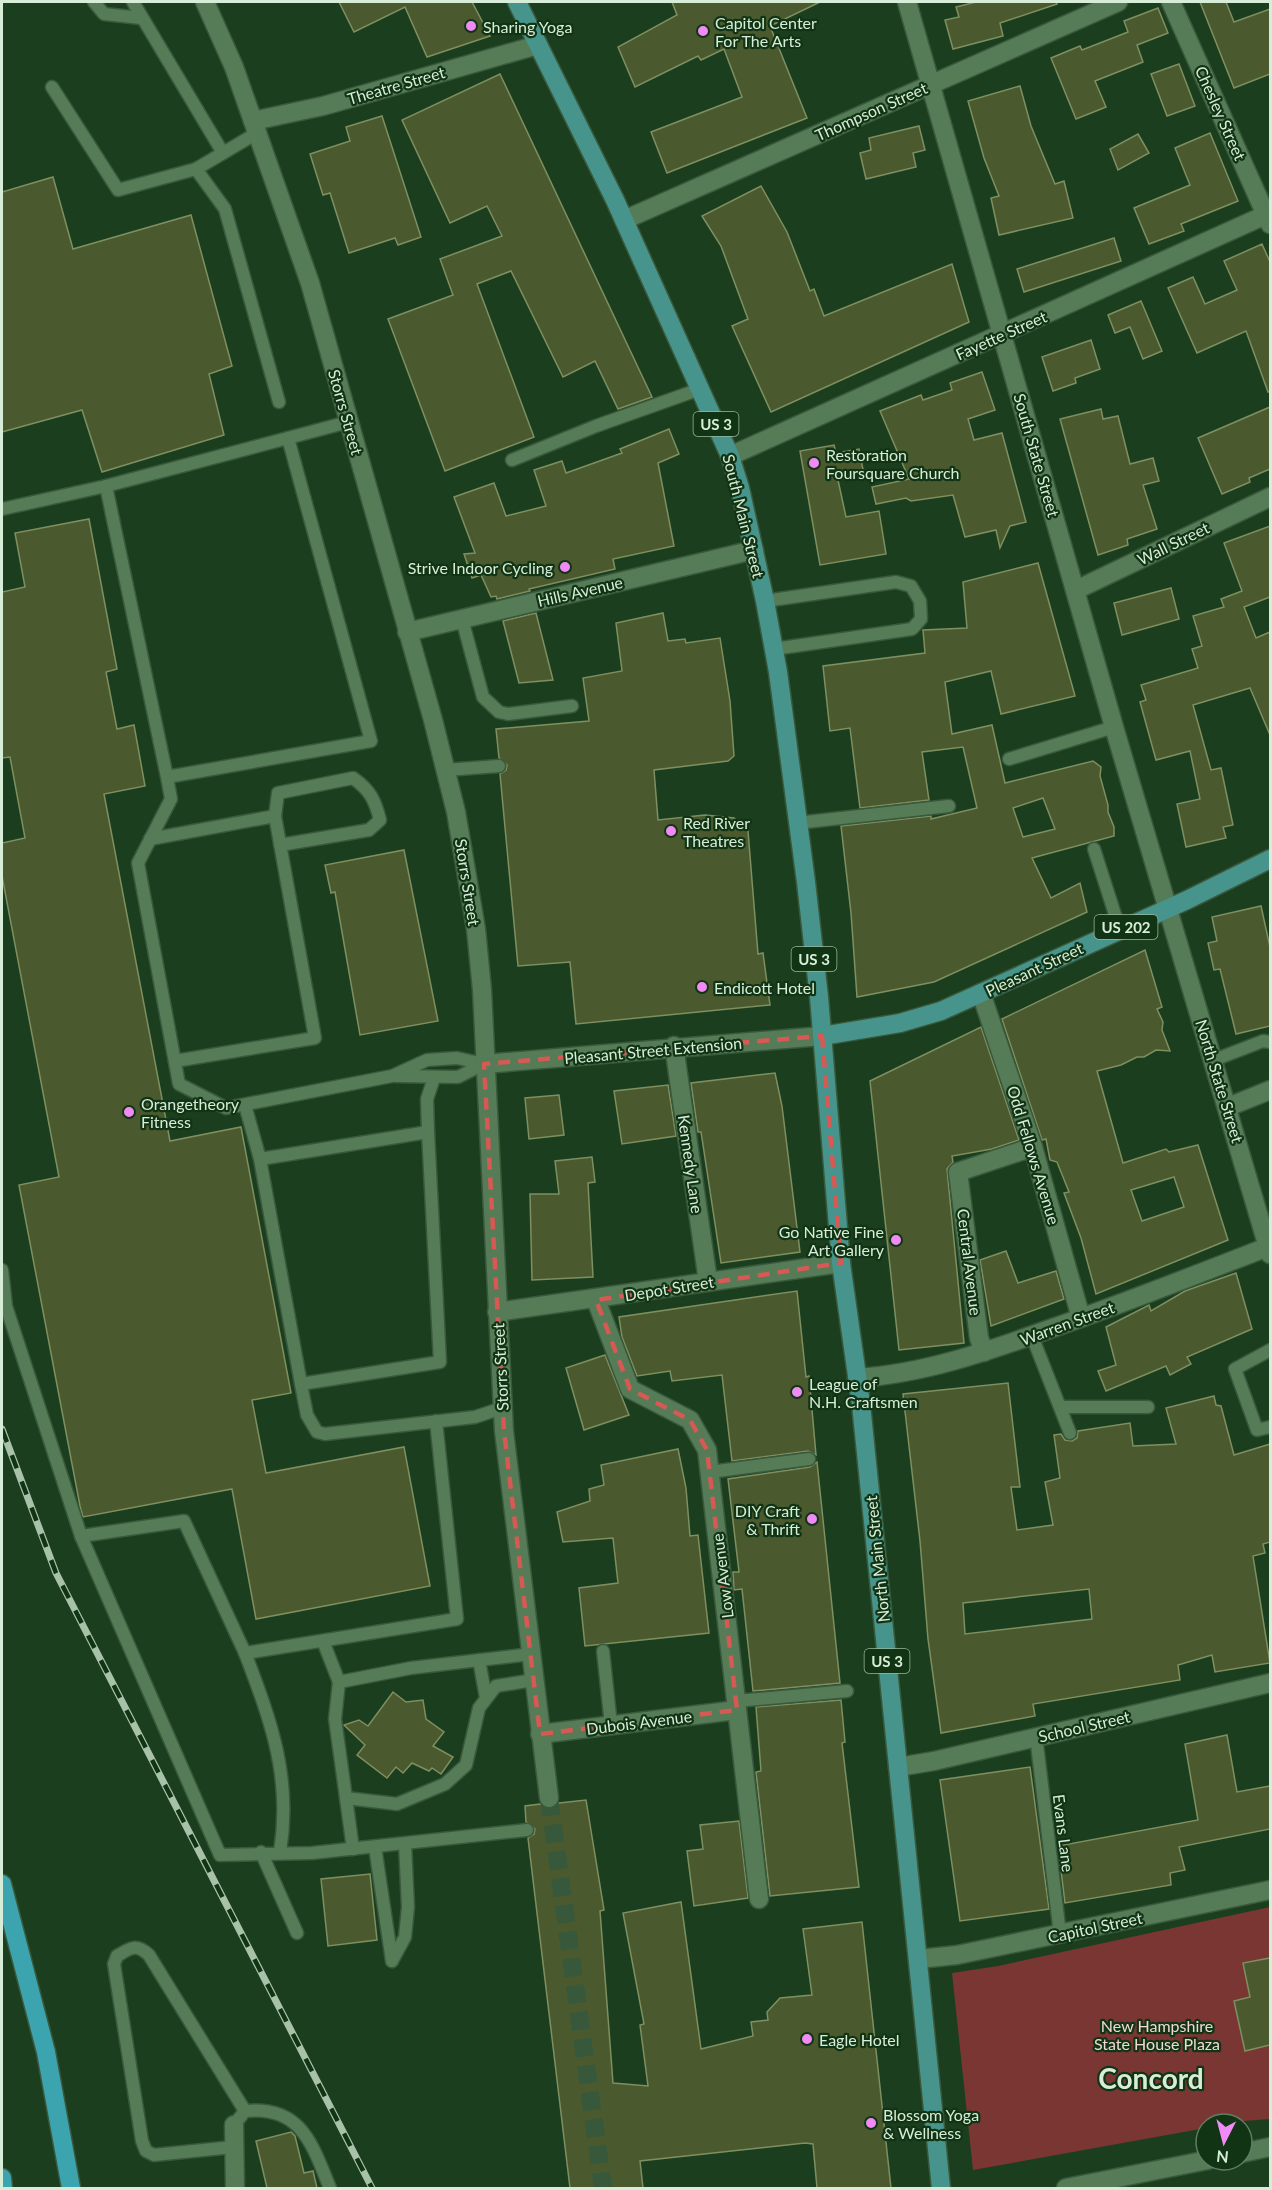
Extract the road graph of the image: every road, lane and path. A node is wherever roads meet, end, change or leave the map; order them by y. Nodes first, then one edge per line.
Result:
1 (94, 2) edge
2 (133, 2) edge
3 (205, 2) edge
4 (517, 2) edge
5 (907, 2) edge
6 (1171, 2) edge
7 (1108, 3) edge
8 (141, 18) junction
9 (537, 45) junction
10 (931, 84) junction
11 (52, 87) dead end
12 (255, 127) junction
13 (223, 153) junction
14 (196, 169) junction
15 (1269, 217) edge
16 (624, 220) junction
17 (1003, 334) junction
18 (700, 389) junction
19 (279, 402) dead end
20 (348, 422) junction
21 (288, 438) junction
22 (730, 456) junction
23 (512, 460) dead end
24 (106, 486) junction
25 (1270, 496) edge
26 (2, 509) edge
27 (754, 550) junction
28 (1076, 590) junction
29 (765, 602) junction
30 (462, 619) junction
31 (407, 632) junction
32 (774, 649) junction
33 (572, 706) dead end
34 (1114, 727) junction
35 (1009, 759) dead end
36 (500, 765) dead end
37 (445, 770) junction
38 (166, 777) junction
39 (949, 806) dead end
40 (275, 816) junction
41 (797, 823) junction
42 (150, 839) junction
43 (280, 845) junction
44 (1094, 849) dead end
45 (1270, 859) edge
46 (1167, 908) junction
47 (1120, 930) junction
48 (981, 993) junction
49 (822, 1036) junction
50 (1267, 1042) edge
51 (674, 1047) junction
52 (1214, 1060) junction
53 (175, 1062) junction
54 (484, 1064) junction
55 (392, 1076) junction
56 (434, 1078) junction
57 (1270, 1090) edge
58 (245, 1105) junction
59 (1228, 1107) junction
60 (428, 1132) junction
61 (1033, 1147) junction
62 (260, 1159) junction
63 (1270, 1249) edge
64 (841, 1263) junction
65 (2, 1270) edge
66 (708, 1281) junction
67 (596, 1300) junction
68 (497, 1312) junction
69 (1081, 1318) junction
70 (1032, 1336) junction
71 (1270, 1350) edge
72 (984, 1352) junction
73 (857, 1378) junction
74 (301, 1384) junction
75 (1062, 1407) junction
76 (1148, 1407) dead end
77 (502, 1408) junction
78 (436, 1421) junction
79 (1270, 1427) edge
80 (1070, 1432) dead end
81 (809, 1459) dead end
82 (710, 1472) junction
83 (81, 1536) junction
84 (323, 1641) junction
85 (603, 1651) dead end
86 (245, 1653) junction
87 (531, 1654) junction
88 (479, 1660) junction
89 (534, 1680) junction
90 (339, 1682) junction
91 (1270, 1683) edge
92 (847, 1691) dead end
93 (486, 1698) junction
94 (737, 1705) junction
95 (611, 1725) junction
96 (540, 1734) junction
97 (1036, 1736) junction
98 (898, 1767) junction
99 (346, 1798) junction
100 (549, 1798) tunnel mouth
101 (526, 1830) dead end
102 (405, 1844) junction
103 (375, 1847) junction
104 (352, 1849) junction
105 (261, 1852) junction
106 (280, 1852) junction
107 (2, 1884) edge
108 (1270, 1890) edge
109 (759, 1899) dead end
110 (297, 1933) dead end
111 (1060, 1934) junction
112 (918, 1959) junction
113 (240, 2118) junction
114 (233, 2147) junction
115 (1270, 2147) edge
116 (1254, 2150) edge
117 (1194, 2163) edge
118 (2, 2178) edge
119 (3, 2188) edge
120 (71, 2188) edge
121 (235, 2188) edge
122 (330, 2188) edge
123 (941, 2188) edge
124 (1071, 2188) edge

1 - 8 lane
2 - 8 lane
3 - 12 street, Storrs Street
4 - 9 main road, South Main Street / US 3
5 - 10 street, South State Street
6 - 15 street, Chesley Street
7 - 10 street, Thompson Street
8 - 13 lane
9 - 12 street, Theatre Street
9 - 16 main road, South Main Street / US 3
10 - 16 street, Thompson Street
10 - 17 street, South State Street
11 - 14 lane
12 - 13 lane
12 - 20 street, Storrs Street
13 - 14 lane
14 - 19 lane
15 - 17 street, Fayette Street
16 - 18 main road, South Main Street / US 3
17 - 22 street, Fayette Street
17 - 28 street, South State Street
18 - 22 main road, South Main Street / US 3
18 - 23 lane
20 - 21 lane
20 - 31 street, Storrs Street
21 - 24 lane
21 - 38 lane
22 - 27 main road, South Main Street / US 3
24 - 26 lane
24 - 38 lane
25 - 28 street, Wall Street
27 - 29 main road, South Main Street / US 3
27 - 30 street, Hills Avenue
28 - 34 street, South State Street
29 - 32 main road, South Main Street / US 3
29 - 32 lane
30 - 31 street, Hills Avenue
30 - 33 lane
31 - 37 street, Storrs Street
32 - 41 main road, South Main Street / US 3
34 - 35 lane
34 - 46 street, South State Street
36 - 37 lane
37 - 54 street, Storrs Street
38 - 42 lane
39 - 41 lane
40 - 42 lane
40 - 43 lane
40 - 43 lane
41 - 49 main road, South Main Street / US 3
42 - 53 lane
43 - 53 lane
44 - 47 lane
45 - 46 main road, Pleasant Street / US 202
46 - 47 main road, Pleasant Street / US 202
46 - 52 street, North State Street
47 - 48 main road, Pleasant Street / US 202
48 - 49 main road, Pleasant Street / US 202
48 - 61 street, Odd Fellows Avenue
49 - 51 street, Pleasant Street Extension
49 - 64 main road, North Main Street / US 3
50 - 52 lane
51 - 54 street, Pleasant Street Extension
51 - 66 street, Kennedy Lane
52 - 59 street, North State Street
53 - 58 lane
54 - 55 lane
54 - 56 lane
54 - 68 street, Storrs Street
55 - 56 lane
55 - 58 lane
56 - 60 lane
57 - 59 street
58 - 62 lane
59 - 63 street, North State Street
60 - 62 lane
60 - 74 lane
61 - 69 street, Odd Fellows Avenue
61 - 72 street, Central Avenue
62 - 74 lane
63 - 69 street, Warren Street
64 - 66 street, Depot Street
64 - 73 main road, North Main Street / US 3
65 - 83 lane
66 - 67 street, Depot Street
67 - 68 street, Depot Street
67 - 82 street, Low Avenue
68 - 77 street, Storrs Street
69 - 70 street, Warren Street
70 - 72 street, Warren Street
70 - 75 lane
71 - 79 lane
72 - 73 street, Warren Street
73 - 98 main road, North Main Street / US 3
74 - 78 lane
75 - 76 lane
75 - 80 lane
77 - 78 lane
77 - 87 street, Storrs Street
78 - 84 lane
81 - 82 lane
82 - 94 street, Low Avenue
83 - 86 lane
83 - 105 lane
84 - 86 lane
84 - 90 lane
85 - 95 lane
86 - 106 lane
87 - 88 lane
87 - 89 street, Storrs Street
88 - 90 lane
88 - 93 lane
89 - 93 lane
89 - 96 street, Storrs Street
90 - 99 lane
91 - 97 street, School Street
92 - 94 lane
93 - 99 lane
94 - 95 street, Dubois Avenue
94 - 109 street, Low Avenue
95 - 96 street, Dubois Avenue
96 - 100 street, Storrs Street
97 - 98 street, School Street
97 - 111 lane, Evans Lane
98 - 112 main road, North Main Street / US 3
99 - 104 lane
101 - 102 lane
102 - 103 lane
102 - 103 lane
103 - 104 lane
104 - 106 lane
105 - 106 lane
105 - 110 lane
107 - 120 highway
108 - 111 street, Capitol Street
111 - 112 street, Capitol Street
112 - 123 main road, North Main Street / US 3
113 - 114 street
113 - 114 lane
113 - 122 lane
114 - 121 street
115 - 116 street
117 - 124 street
118 - 119 highway

